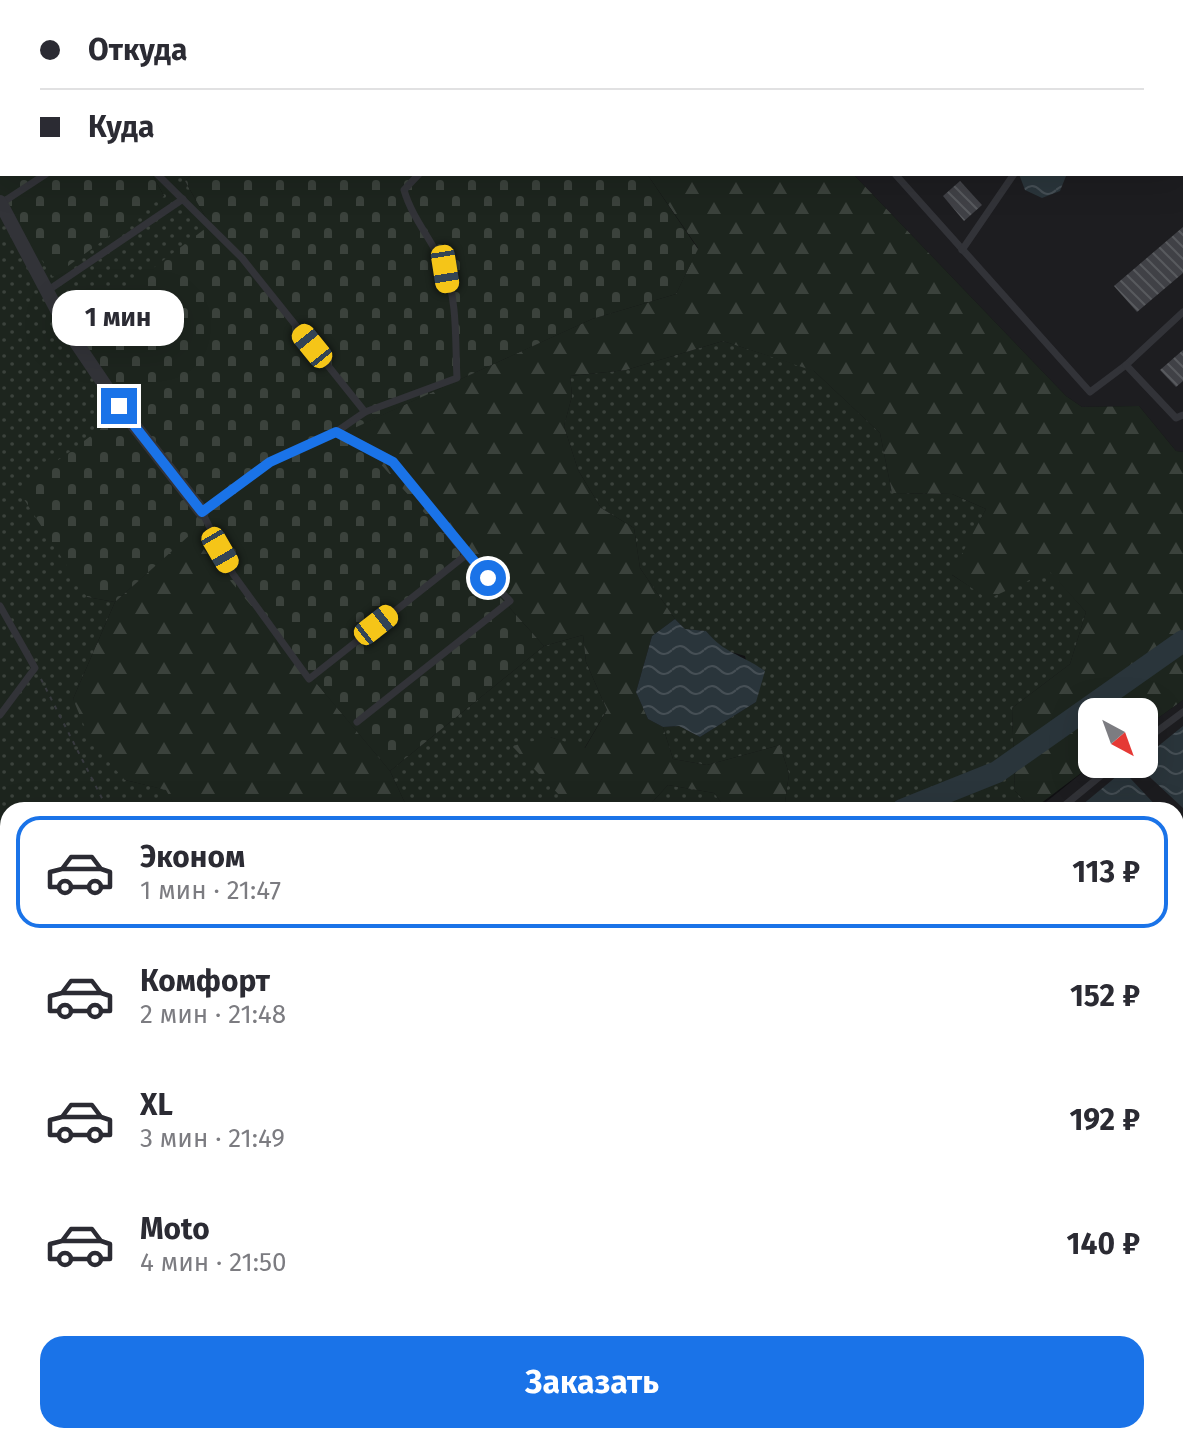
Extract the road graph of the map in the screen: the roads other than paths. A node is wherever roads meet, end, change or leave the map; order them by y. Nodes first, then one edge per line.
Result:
1 (43, 176) edge
2 (159, 176) edge
3 (417, 176) edge
4 (897, 176) edge
5 (1013, 176) edge
6 (183, 199) junction
7 (0, 203) edge
8 (962, 250) junction
9 (47, 291) junction
10 (1183, 312) edge
11 (1126, 365) junction
12 (365, 412) junction
13 (1183, 415) edge
14 (336, 432) junction
15 (202, 512) junction
16 (466, 555) junction
17 (0, 606) edge
18 (1183, 712) edge
19 (0, 715) edge
20 (357, 722) dead end
21 (1158, 731) edge
22 (1098, 778) edge
23 (1069, 802) edge

1 - 7 lane
2 - 6 lane
3 - 12 lane
4 - 8 lane
5 - 8 lane
6 - 9 lane
6 - 12 lane
7 - 9 street
8 - 11 lane
9 - 15 street
10 - 11 lane
11 - 13 lane
12 - 14 lane
14 - 15 lane
14 - 16 lane
15 - 16 lane
16 - 20 lane
17 - 19 lane
18 - 21 lane
22 - 23 lane

